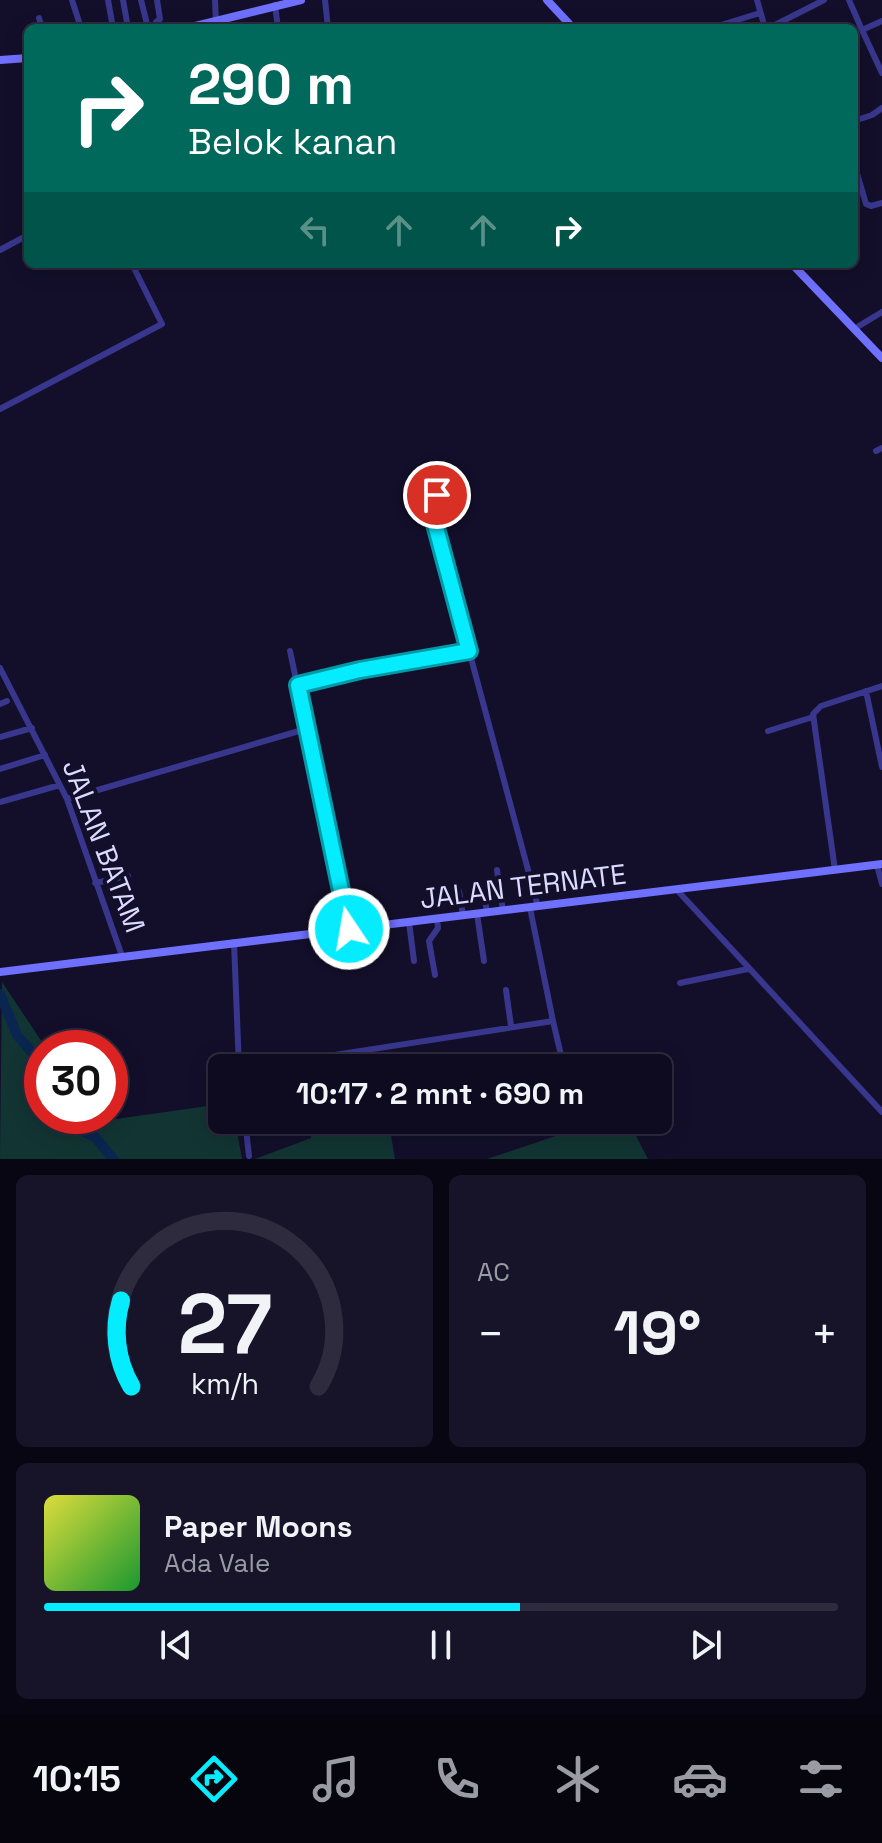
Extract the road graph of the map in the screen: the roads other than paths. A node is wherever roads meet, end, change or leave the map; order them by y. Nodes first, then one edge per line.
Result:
1 (72, 0) edge
2 (108, 0) edge
3 (123, 0) edge
4 (141, 0) edge
5 (157, 0) edge
6 (215, 0) edge
7 (301, 0) edge
8 (325, 0) edge
9 (547, 0) edge
10 (757, 0) edge
11 (824, 0) edge
12 (849, 0) edge
13 (280, 3) edge
14 (760, 13) junction
15 (39, 18) dead end
16 (216, 21) junction
17 (882, 21) edge
18 (41, 24) edge
19 (80, 24) edge
20 (112, 24) edge
21 (127, 24) edge
22 (147, 24) edge
23 (156, 24) edge
24 (204, 24) edge
25 (278, 24) edge
26 (328, 24) edge
27 (569, 24) edge
28 (724, 24) edge
29 (765, 24) edge
30 (775, 24) edge
31 (862, 30) junction
32 (24, 58) edge
33 (0, 60) edge
34 (882, 73) edge
35 (882, 108) edge
36 (858, 120) edge
37 (858, 177) edge
38 (882, 203) edge
39 (24, 237) edge
40 (0, 250) edge
41 (134, 268) edge
42 (796, 268) edge
43 (882, 312) edge
44 (854, 329) junction
45 (882, 358) edge
46 (0, 409) edge
47 (437, 495) dead end
48 (290, 651) dead end
49 (469, 651) junction
50 (0, 668) edge
51 (298, 685) junction
52 (882, 686) edge
53 (866, 691) junction
54 (813, 717) junction
55 (32, 728) junction
56 (306, 729) junction
57 (768, 731) dead end
58 (0, 737) edge
59 (45, 755) junction
60 (882, 767) edge
61 (0, 769) edge
62 (60, 785) junction
63 (67, 799) junction
64 (0, 802) edge
65 (880, 865) edge
66 (497, 870) dead end
67 (835, 870) junction
68 (128, 876) dead end
69 (95, 883) junction
70 (882, 884) edge
71 (677, 890) junction
72 (459, 891) dead end
73 (484, 892) dead end
74 (534, 907) junction
75 (503, 911) junction
76 (487, 913) junction
77 (477, 914) junction
78 (463, 915) junction
79 (437, 919) junction
80 (409, 922) junction
81 (349, 929) junction
82 (234, 942) junction
83 (122, 956) junction
84 (414, 961) dead end
85 (484, 961) dead end
86 (748, 969) junction
87 (1, 972) edge
88 (435, 975) dead end
89 (680, 983) dead end
90 (506, 990) dead end
91 (553, 1021) junction
92 (511, 1026) junction
93 (238, 1054) edge
94 (345, 1054) edge
95 (561, 1054) edge
96 (882, 1112) edge
97 (247, 1134) edge
98 (249, 1156) dead end

1 - 19 street
2 - 20 street
3 - 21 street
4 - 22 street
5 - 23 street
6 - 16 street
7 - 13 street
8 - 26 street
9 - 27 street
10 - 14 street
11 - 30 street
12 - 31 street
13 - 16 street
13 - 25 street
14 - 28 street
14 - 29 street
15 - 18 street
16 - 24 street
17 - 31 street
31 - 34 street
32 - 33 street
35 - 36 street
37 - 38 street
39 - 40 street
41 - 46 street
42 - 44 street
43 - 44 street
44 - 45 street
47 - 49 street
48 - 51 street
49 - 51 street
49 - 74 street
50 - 55 street, JALAN BATAM
51 - 56 street
52 - 53 street
53 - 54 street
53 - 60 street
54 - 57 street
54 - 67 street
55 - 58 street
55 - 59 street, JALAN BATAM
56 - 63 street
56 - 81 street
59 - 61 street
59 - 62 street, JALAN BATAM
62 - 63 street, JALAN BATAM
62 - 64 street
63 - 69 street, JALAN BATAM
65 - 67 street, JALAN TERNATE
65 - 70 street
66 - 75 street
67 - 71 street, JALAN TERNATE
68 - 69 street
69 - 83 street, JALAN BATAM
71 - 74 street, JALAN TERNATE
71 - 86 street
72 - 78 street
73 - 76 street
74 - 75 street, JALAN TERNATE
74 - 91 street
75 - 76 street, JALAN TERNATE
76 - 77 street, JALAN TERNATE
77 - 78 street, JALAN TERNATE
77 - 85 street
78 - 79 street, JALAN TERNATE
79 - 80 street, JALAN TERNATE
79 - 88 street
80 - 81 street, JALAN TERNATE
80 - 84 street
81 - 82 street, JALAN TERNATE
82 - 83 street, JALAN TERNATE
82 - 93 street
83 - 87 street, JALAN TERNATE
86 - 89 street
86 - 96 street
90 - 92 street
91 - 92 street
91 - 95 street
92 - 94 street
97 - 98 street

